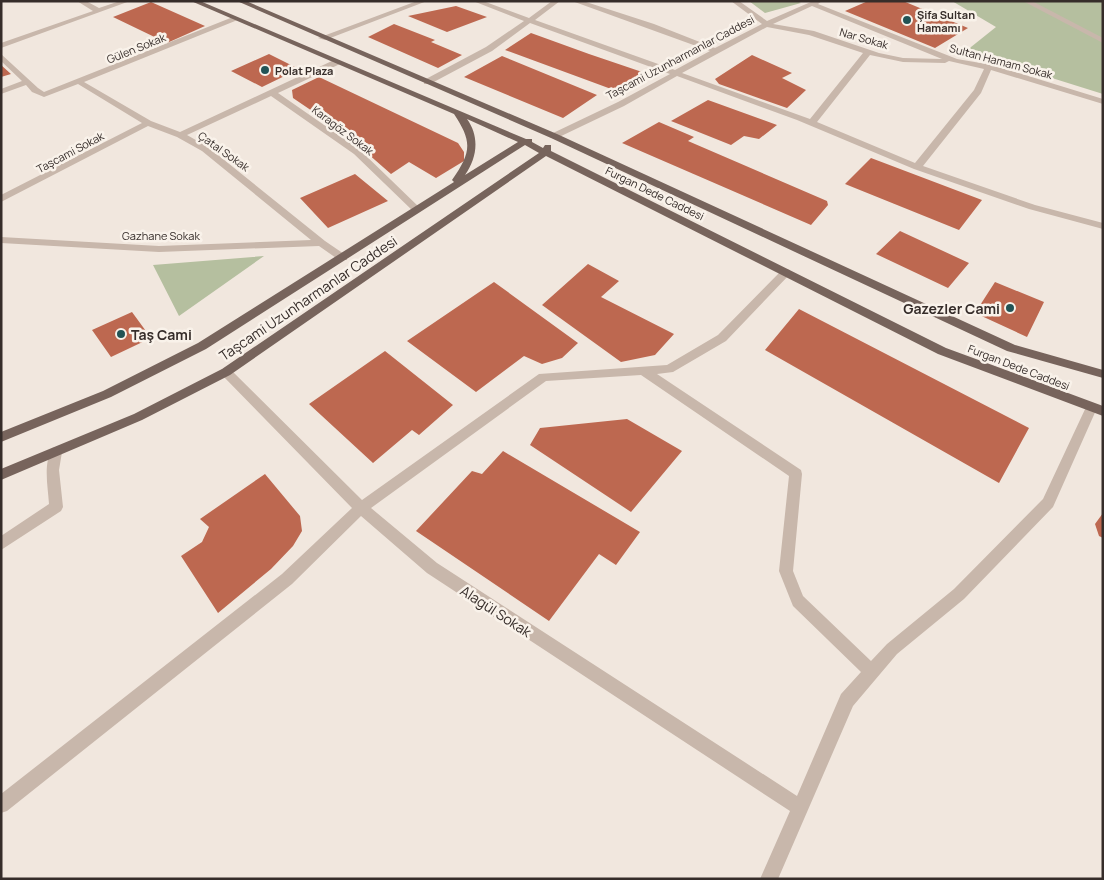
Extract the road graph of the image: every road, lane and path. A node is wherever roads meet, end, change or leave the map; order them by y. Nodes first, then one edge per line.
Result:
1 (80, 1) edge
2 (127, 1) edge
3 (194, 1) edge
4 (240, 1) edge
5 (424, 1) edge
6 (476, 1) edge
7 (557, 1) edge
8 (575, 1) edge
9 (734, 1) edge
10 (1026, 1) edge
11 (815, 3) edge
12 (99, 11) junction
13 (236, 19) junction
14 (531, 22) junction
15 (768, 25) junction
16 (322, 38) junction
17 (1103, 41) edge
18 (1, 46) edge
19 (716, 51) junction
20 (868, 52) junction
21 (1, 56) edge
22 (338, 62) junction
23 (955, 62) junction
24 (989, 67) junction
25 (674, 74) junction
26 (27, 82) junction
27 (79, 82) junction
28 (427, 82) junction
29 (1, 92) edge
30 (273, 93) junction
31 (1103, 102) edge
32 (454, 111) junction
33 (148, 123) junction
34 (812, 123) junction
35 (180, 135) junction
36 (554, 136) junction
37 (524, 142) junction
38 (546, 152) junction
39 (917, 167) junction
40 (448, 190) junction
41 (1, 199) edge
42 (417, 210) junction
43 (1103, 226) edge
44 (1, 240) edge
45 (321, 243) junction
46 (343, 258) junction
47 (786, 272) junction
48 (644, 371) junction
49 (226, 372) junction
50 (1103, 374) edge
51 (1097, 409) edge
52 (1, 437) edge
53 (56, 452) junction
54 (1, 475) edge
55 (361, 508) junction
56 (1, 544) edge
57 (872, 672) junction
58 (1, 805) edge
59 (800, 808) junction
60 (769, 879) edge

1 - 12 street
2 - 12 street
3 - 13 main road, Furgan Dede Caddesi
4 - 16 main road, Furgan Dede Caddesi
5 - 16 street
6 - 14 street
7 - 14 street
8 - 19 street
9 - 15 street
10 - 17 street
11 - 15 street, Taşcami Uzunharmanlar Caddesi
11 - 23 street, Sultan Hamam Sokak
12 - 18 street
13 - 22 main road, Furgan Dede Caddesi
13 - 27 street, Gülen Sokak
14 - 25 street
14 - 28 street
15 - 19 street, Taşcami Uzunharmanlar Caddesi
15 - 20 street, Nar Sokak
16 - 28 main road, Furgan Dede Caddesi
19 - 25 street, Taşcami Uzunharmanlar Caddesi
20 - 23 street, Nar Sokak
20 - 34 street
21 - 26 street
22 - 30 street
22 - 32 main road, Furgan Dede Caddesi
23 - 24 street, Sultan Hamam Sokak
24 - 31 street, Sultan Hamam Sokak
24 - 39 street
25 - 34 street
25 - 36 street, Taşcami Uzunharmanlar Caddesi
26 - 27 street, Gülen Sokak
26 - 29 street
27 - 33 street, Çatal Sokak
28 - 36 main road, Furgan Dede Caddesi
30 - 35 street
30 - 42 street, Karagöz Sokak
32 - 37 main road, Furgan Dede Caddesi
32 - 40 main road
33 - 35 street, Çatal Sokak
33 - 41 street, Taşcami Sokak
34 - 39 street
35 - 45 street, Çatal Sokak
36 - 37 main road, Taşcami Uzunharmanlar Caddesi
36 - 38 main road, Taşcami Uzunharmanlar Caddesi
36 - 50 main road, Furgan Dede Caddesi
37 - 38 main road, Furgan Dede Caddesi
37 - 40 main road, Taşcami Uzunharmanlar Caddesi
38 - 47 main road, Furgan Dede Caddesi
38 - 49 main road, Taşcami Uzunharmanlar Caddesi
39 - 43 street
40 - 42 main road, Taşcami Uzunharmanlar Caddesi
42 - 46 main road, Taşcami Uzunharmanlar Caddesi
44 - 45 street, Gazhane Sokak
45 - 46 street, Çatal Sokak
46 - 52 main road, Taşcami Uzunharmanlar Caddesi
47 - 48 street
47 - 51 main road, Furgan Dede Caddesi
48 - 55 street
48 - 57 street
49 - 53 main road, Taşcami Uzunharmanlar Caddesi
49 - 55 street, Alagül Sokak
51 - 57 street
53 - 54 main road, Taşcami Uzunharmanlar Caddesi
53 - 56 street
55 - 58 street
55 - 59 street, Alagül Sokak
57 - 59 street
59 - 60 street

